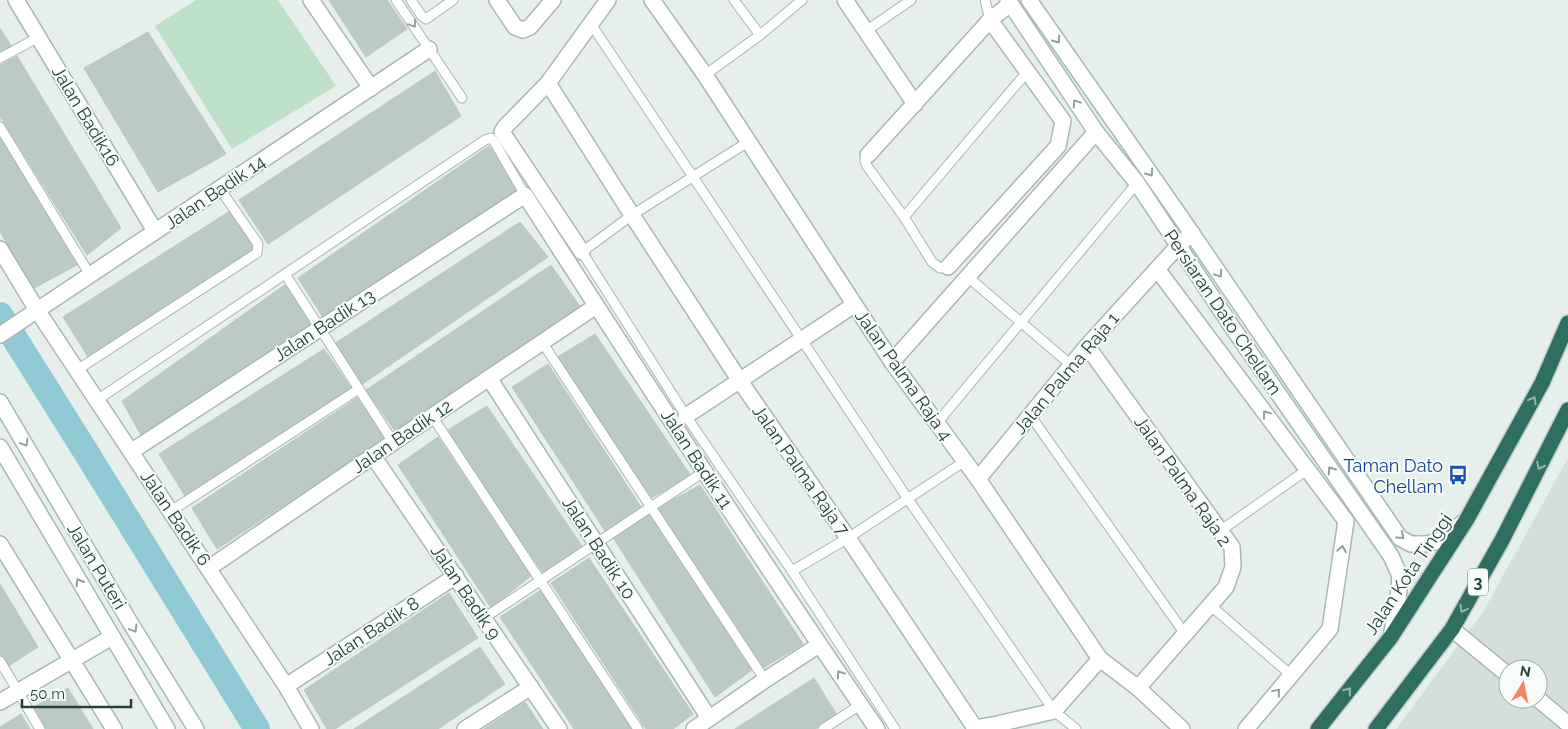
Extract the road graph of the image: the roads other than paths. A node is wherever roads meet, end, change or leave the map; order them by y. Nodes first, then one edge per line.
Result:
1 (16, 0) edge
2 (311, 0) edge
3 (396, 0) edge
4 (412, 0) edge
5 (453, 0) edge
6 (497, 0) edge
7 (553, 0) edge
8 (608, 0) edge
9 (652, 0) edge
10 (734, 0) edge
11 (802, 0) edge
12 (845, 0) edge
13 (911, 0) edge
14 (985, 0) edge
15 (1029, 0) edge
16 (1009, 2) edge
17 (990, 20) junction
18 (591, 24) junction
19 (866, 31) junction
20 (760, 35) junction
21 (38, 37) junction
22 (429, 49) junction
23 (0, 58) edge
24 (1027, 72) junction
25 (705, 75) junction
26 (548, 83) junction
27 (371, 88) junction
28 (462, 98) dead end
29 (915, 104) junction
30 (0, 127) edge
31 (1096, 132) junction
32 (748, 142) junction
33 (868, 155) joint
34 (693, 176) junction
35 (1137, 184) junction
36 (220, 188) junction
37 (521, 197) junction
38 (632, 216) junction
39 (904, 217) junction
40 (155, 232) junction
41 (1192, 233) junction
42 (1178, 246) junction
43 (0, 249) edge
44 (582, 252) junction
45 (948, 267) joint
46 (1157, 269) junction
47 (285, 274) junction
48 (90, 275) junction
49 (968, 277) junction
50 (854, 305) junction
51 (596, 306) junction
52 (32, 314) junction
53 (1022, 322) junction
54 (1568, 323) edge
55 (319, 329) junction
56 (0, 335) edge
57 (802, 340) junction
58 (542, 342) junction
59 (1087, 346) junction
60 (892, 362) junction
61 (1071, 365) junction
62 (77, 370) junction
63 (489, 378) junction
64 (740, 380) junction
65 (359, 389) junction
66 (98, 400) junction
67 (0, 402) edge
68 (1030, 415) junction
69 (432, 416) junction
70 (686, 416) junction
71 (1566, 416) edge
72 (937, 423) junction
73 (393, 442) junction
74 (0, 447) edge
75 (132, 451) junction
76 (373, 456) junction
77 (964, 461) junction
78 (1308, 469) junction
79 (705, 471) junction
80 (978, 478) junction
81 (908, 499) junction
82 (650, 507) junction
83 (171, 510) junction
84 (1467, 519) junction
85 (1220, 531) junction
86 (848, 538) junction
87 (596, 543) junction
88 (0, 544) edge
89 (209, 568) junction
90 (792, 571) junction
91 (456, 576) junction
92 (540, 580) junction
93 (1210, 605) junction
94 (484, 618) junction
95 (1452, 629) junction
96 (1185, 634) junction
97 (112, 637) junction
98 (1391, 637) junction
99 (819, 645) junction
100 (1100, 659) junction
101 (0, 661) edge
102 (71, 662) junction
103 (1498, 667) edge
104 (1291, 674) junction
105 (764, 680) junction
106 (286, 686) junction
107 (531, 687) junction
108 (1138, 688) junction
109 (19, 692) junction
110 (0, 702) edge
111 (860, 705) junction
112 (1548, 707) edge
113 (1054, 711) junction
114 (709, 718) junction
115 (1568, 724) edge
116 (40, 729) edge
117 (114, 729) edge
118 (167, 729) edge
119 (196, 729) edge
120 (311, 729) edge
121 (465, 729) edge
122 (559, 729) edge
123 (638, 729) edge
124 (694, 729) edge
125 (823, 729) edge
126 (877, 729) edge
127 (895, 729) edge
128 (974, 729) edge
129 (1076, 729) edge
130 (1182, 729) edge
131 (1246, 729) edge
132 (1318, 729) edge
133 (1376, 729) edge

1 - 21 street, Jalan Badik16
2 - 27 street
3 -> 22 lane
4 - 5 lane
6 - 7 street
8 - 18 street
9 - 25 street, Jalan Palma Raja 4
10 - 20 lane
11 - 20 lane
12 - 19 street
13 - 19 lane
14 - 17 lane
15 -> 41 street, Persiaran Dato Chellam
16 - 17 street
31 -> 16 street, Persiaran Dato Chellam
17 - 24 street
17 - 29 street
18 - 26 street
18 - 34 lane
19 - 29 street
20 - 25 lane
21 - 23 lane
21 - 40 street, Jalan Badik16
22 - 27 street, Jalan Badik 14
22 - 28 lane
24 - 39 lane
24 - 45 street
25 - 32 street, Jalan Palma Raja 4
26 - 38 street, Jalan Palma Raja 7
26 - 44 street
27 - 36 street, Jalan Badik 14
29 - 33 street
30 - 48 lane
31 - 35 street, Persiaran Dato Chellam
31 - 49 street
32 - 34 lane
32 - 50 street, Jalan Palma Raja 4
33 - 39 lane
34 - 38 lane
34 - 57 lane
35 - 42 street, Persiaran Dato Chellam
35 - 53 lane
36 - 40 street, Jalan Badik 14
36 - 62 lane
37 - 47 lane
37 - 51 street, Jalan Badik 11
37 - 55 street, Jalan Badik 13
38 - 44 lane
38 - 64 street, Jalan Palma Raja 7
39 - 45 lane
40 - 48 street, Jalan Badik 14
41 - 42 street, Jalan Palma Raja 1
41 -> 84 street, Persiaran Dato Chellam
42 - 46 street, Jalan Palma Raja 1
98 -> 42 street, Persiaran Dato Chellam
43 - 52 street, Jalan Badik 6
44 - 70 lane
46 - 59 street, Jalan Palma Raja 1
78 -> 46 street
47 - 55 lane
47 - 66 lane
48 - 52 street, Jalan Badik 14
49 - 53 lane
49 - 60 street
50 - 57 street
50 - 60 street, Jalan Palma Raja 4
51 - 58 street, Jalan Badik 12
51 - 79 street, Jalan Badik 11
52 - 56 street, Jalan Badik 14
52 - 62 street, Jalan Badik 6
53 - 61 lane
53 - 72 lane
84 -> 54 highway, Jalan Kota Tinggi
55 - 65 lane
55 - 75 street, Jalan Badik 13
57 - 64 street
57 - 81 lane
58 - 63 street, Jalan Badik 12
58 - 82 lane
59 - 61 street, Jalan Palma Raja 1
59 - 85 street, Jalan Palma Raja 2
60 - 72 street, Jalan Palma Raja 4
61 - 68 street, Jalan Palma Raja 1
62 - 66 street, Jalan Badik 6
63 - 69 street, Jalan Badik 12
63 - 87 street, Jalan Badik 10
64 - 70 street
64 - 86 street, Jalan Palma Raja 7
65 - 73 lane
65 - 83 lane
66 - 75 street, Jalan Badik 6
67 -> 119 street, Jalan Puteri
68 - 80 street, Jalan Palma Raja 1
68 - 96 lane
69 - 73 street, Jalan Badik 12
69 - 92 lane
70 - 90 lane
71 -> 95 highway, 3
72 - 77 street, Jalan Palma Raja 4
73 - 76 street, Jalan Badik 12
97 -> 74 street, Jalan Puteri
75 - 83 street, Jalan Badik 6
76 - 89 street, Jalan Badik 12
76 - 91 street, Jalan Badik 9
77 - 80 street, Jalan Palma Raja 4
77 - 81 lane
78 - 85 lane
104 -> 78 street
79 - 82 lane
79 - 99 street, Jalan Badik 11
80 - 100 street, Jalan Palma Raja 4
81 - 86 lane
81 - 113 lane
82 - 87 lane
82 - 105 lane
83 - 89 street, Jalan Badik 6
84 - 98 highway, Jalan Kota Tinggi
85 - 93 street, Jalan Palma Raja 2
86 - 90 lane
86 - 128 street, Jalan Palma Raja 7
87 - 92 lane
87 - 114 street, Jalan Badik 10
88 - 102 street
89 - 106 street, Jalan Badik 6
90 - 127 lane
91 - 94 street, Jalan Badik 9
91 - 106 street, Jalan Badik 8
92 - 94 lane
92 - 123 lane
93 - 96 street, Jalan Palma Raja 2
93 - 104 lane
94 - 107 street, Jalan Badik 9
95 - 103 street
95 - 133 highway, 3
96 - 108 street, Jalan Palma Raja 2
97 - 102 street
97 - 118 street, Jalan Puteri
132 -> 98 highway, Jalan Kota Tinggi
99 - 105 street
111 -> 99 street, Jalan Badik 11
100 - 108 street, Jalan Palma Raja 4
100 - 113 street
101 - 109 lane
102 - 109 street
102 - 117 street
131 -> 104 street
105 - 114 street
106 - 120 street, Jalan Badik 6
107 - 121 street
107 - 122 street, Jalan Badik 9
108 - 130 street, Jalan Palma Raja 4
109 - 110 street
109 - 116 lane
111 - 125 lane
111 - 126 street, Jalan Badik 11
112 - 115 street
113 - 128 street, Jalan Palma Raja 7
113 - 129 lane
114 - 124 street

